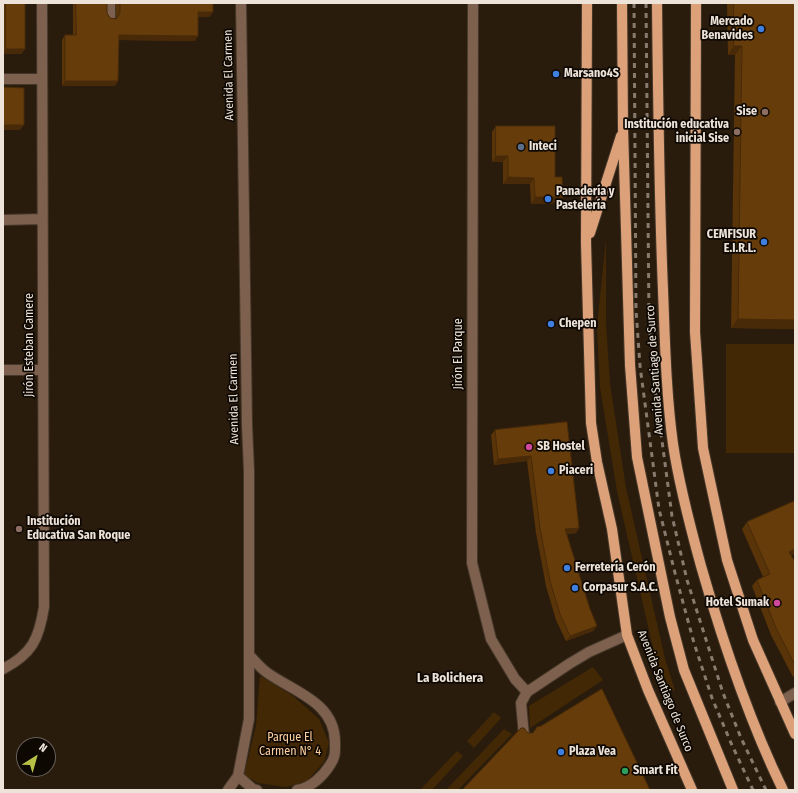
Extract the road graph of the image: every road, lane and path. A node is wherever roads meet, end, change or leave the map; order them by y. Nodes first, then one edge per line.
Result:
1 (42, 3) edge
2 (110, 3) edge
3 (241, 3) edge
4 (473, 3) edge
5 (587, 3) edge
6 (622, 3) edge
7 (657, 3) edge
8 (696, 3) edge
9 (110, 18) edge
10 (3, 80) edge
11 (42, 80) junction
12 (623, 128) junction
13 (42, 219) junction
14 (3, 220) edge
15 (586, 243) junction
16 (3, 370) edge
17 (42, 370) junction
18 (627, 635) junction
19 (249, 655) junction
20 (3, 669) edge
21 (527, 692) junction
22 (795, 692) edge
23 (780, 702) junction
24 (795, 734) edge
25 (524, 736) edge
26 (238, 776) junction
27 (228, 790) edge
28 (257, 790) edge
29 (297, 790) edge
30 (692, 790) edge
31 (733, 790) edge
32 (783, 790) edge

1 - 11 street, Jirón Esteban Camere
2 - 9 street
3 - 19 street, Avenida El Carmen
4 - 21 street, Jirón El Parque
5 - 15 main road, Avenida Santiago de Surco
6 - 12 main road, Avenida Santiago de Surco
7 - 32 main road, Avenida Santiago de Surco
8 - 23 main road
10 - 11 street
11 - 13 street, Jirón Esteban Camere
12 - 15 main road
12 - 31 main road, Avenida Santiago de Surco
13 - 14 street
13 - 17 street, Jirón Esteban Camere
15 - 18 main road, Avenida Santiago de Surco
16 - 17 street
17 - 20 street, Jirón Esteban Camere
18 - 21 street
18 - 30 main road, Avenida Santiago de Surco
19 - 26 street, Avenida El Carmen
19 - 29 street
21 - 25 street
22 - 23 street
23 - 24 main road
26 - 27 street, Avenida El Carmen
26 - 28 street

